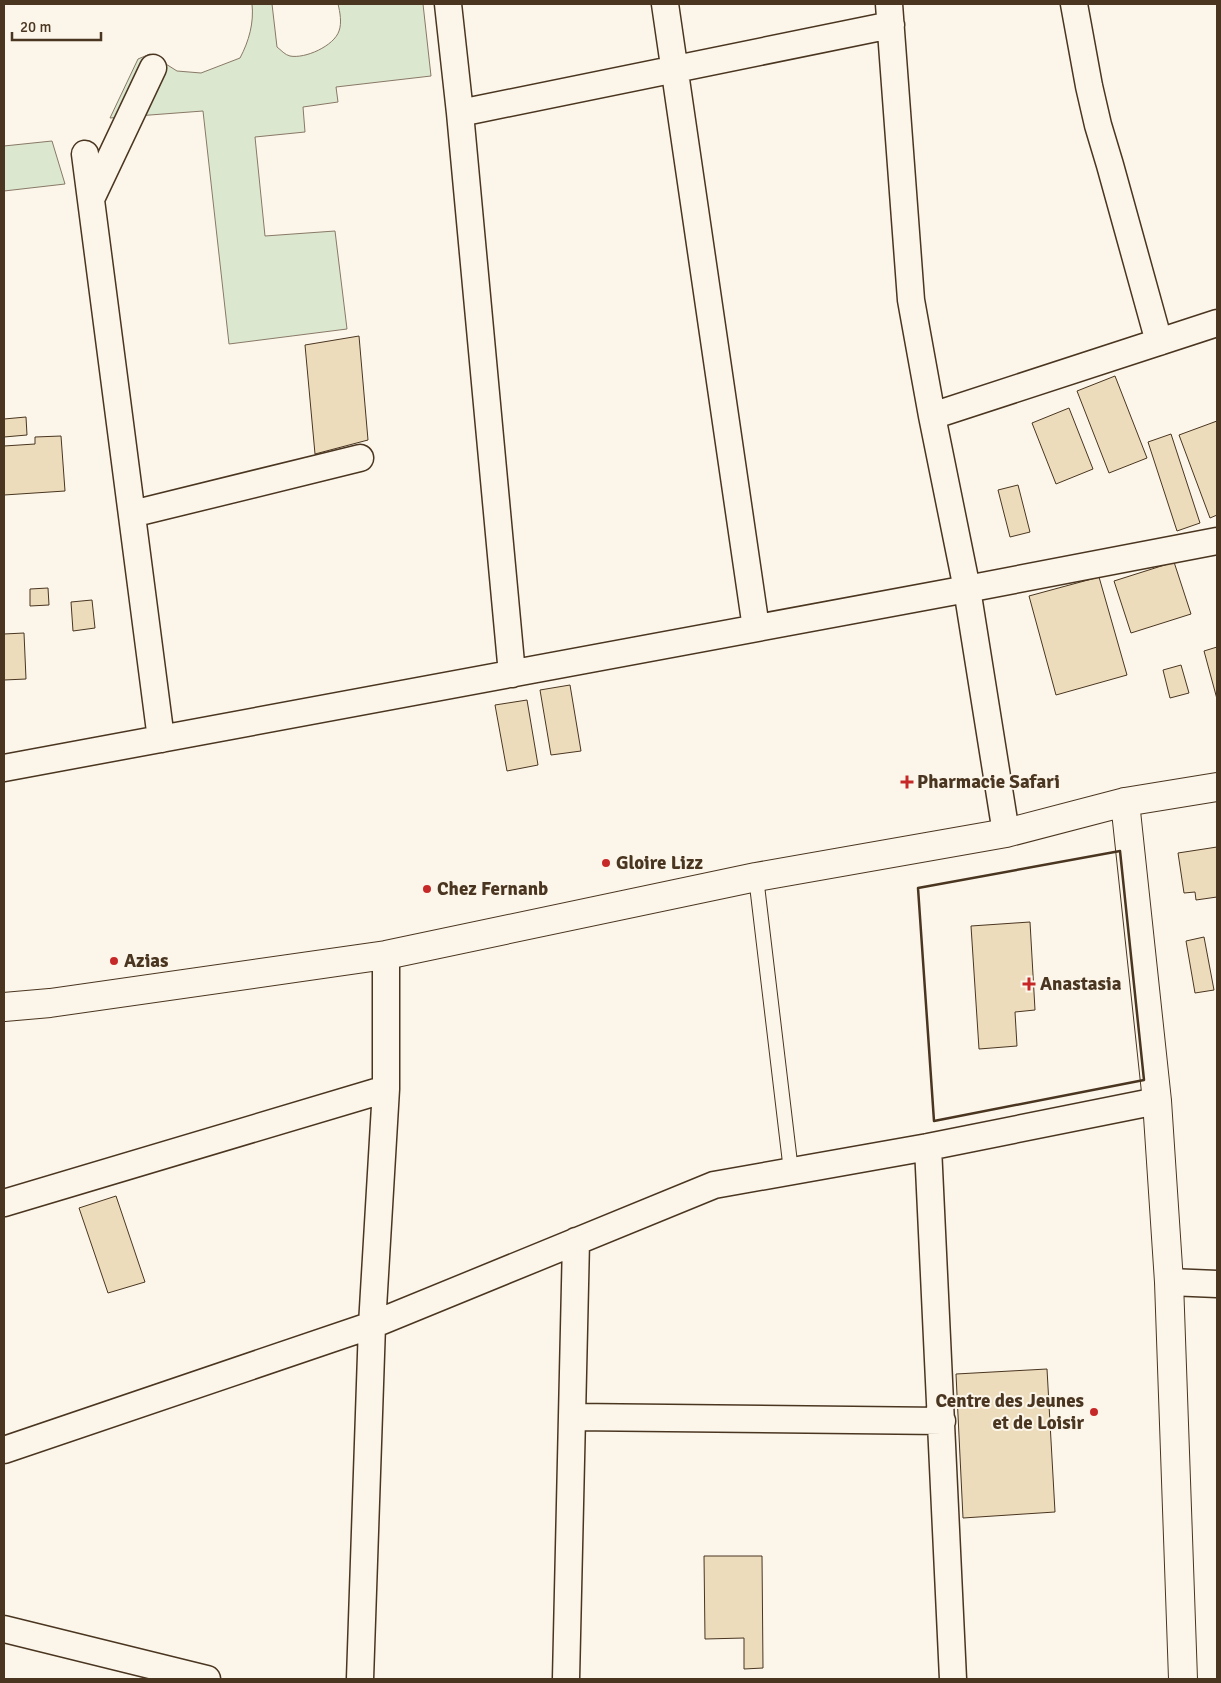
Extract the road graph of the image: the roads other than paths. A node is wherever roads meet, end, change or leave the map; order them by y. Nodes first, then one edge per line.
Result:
1 (448, 4) edge
2 (666, 4) edge
3 (1074, 4) edge
4 (890, 14) edge
5 (153, 68) dead end
6 (676, 69) junction
7 (460, 113) junction
8 (85, 154) dead end
9 (91, 199) junction
10 (1217, 323) edge
11 (1159, 342) junction
12 (932, 416) junction
13 (360, 458) dead end
14 (132, 514) junction
15 (1217, 541) edge
16 (967, 589) junction
17 (756, 628) junction
18 (512, 674) junction
19 (161, 738) junction
20 (4, 768) edge
21 (1217, 787) edge
22 (1126, 802) junction
23 (1006, 833) junction
24 (756, 877) junction
25 (386, 954) junction
26 (4, 1007) edge
27 (386, 1089) junction
28 (1157, 1101) junction
29 (928, 1147) junction
30 (791, 1171) junction
31 (4, 1203) edge
32 (576, 1241) junction
33 (1169, 1282) junction
34 (1217, 1284) edge
35 (372, 1325) junction
36 (572, 1417) junction
37 (942, 1421) junction
38 (4, 1450) edge
39 (4, 1629) edge
40 (207, 1679) edge
41 (360, 1679) edge
42 (566, 1679) edge
43 (953, 1679) edge
44 (1183, 1679) edge

1 - 7 street
2 - 6 street
3 - 11 street
4 - 6 street
4 - 12 street
5 - 9 street
6 - 7 street
6 - 17 street
7 - 18 street
8 - 9 street
9 - 14 street
10 - 11 street
11 - 12 street
12 - 16 street
13 - 14 street
14 - 19 street
15 - 16 street
16 - 17 street
16 - 23 street
17 - 18 street
18 - 19 street
19 - 20 street
21 - 22 street
22 - 23 street
22 - 28 street
23 - 24 street
24 - 25 street
24 - 30 lane
25 - 26 street
25 - 27 street
27 - 31 street
27 - 35 street
28 - 29 street
28 - 33 street
29 - 30 street
29 - 37 street
30 - 32 street
32 - 35 street
32 - 36 street
33 - 34 street
33 - 44 street
35 - 38 street
35 - 41 street
36 - 37 street
36 - 42 street
37 - 43 street
39 - 40 street

